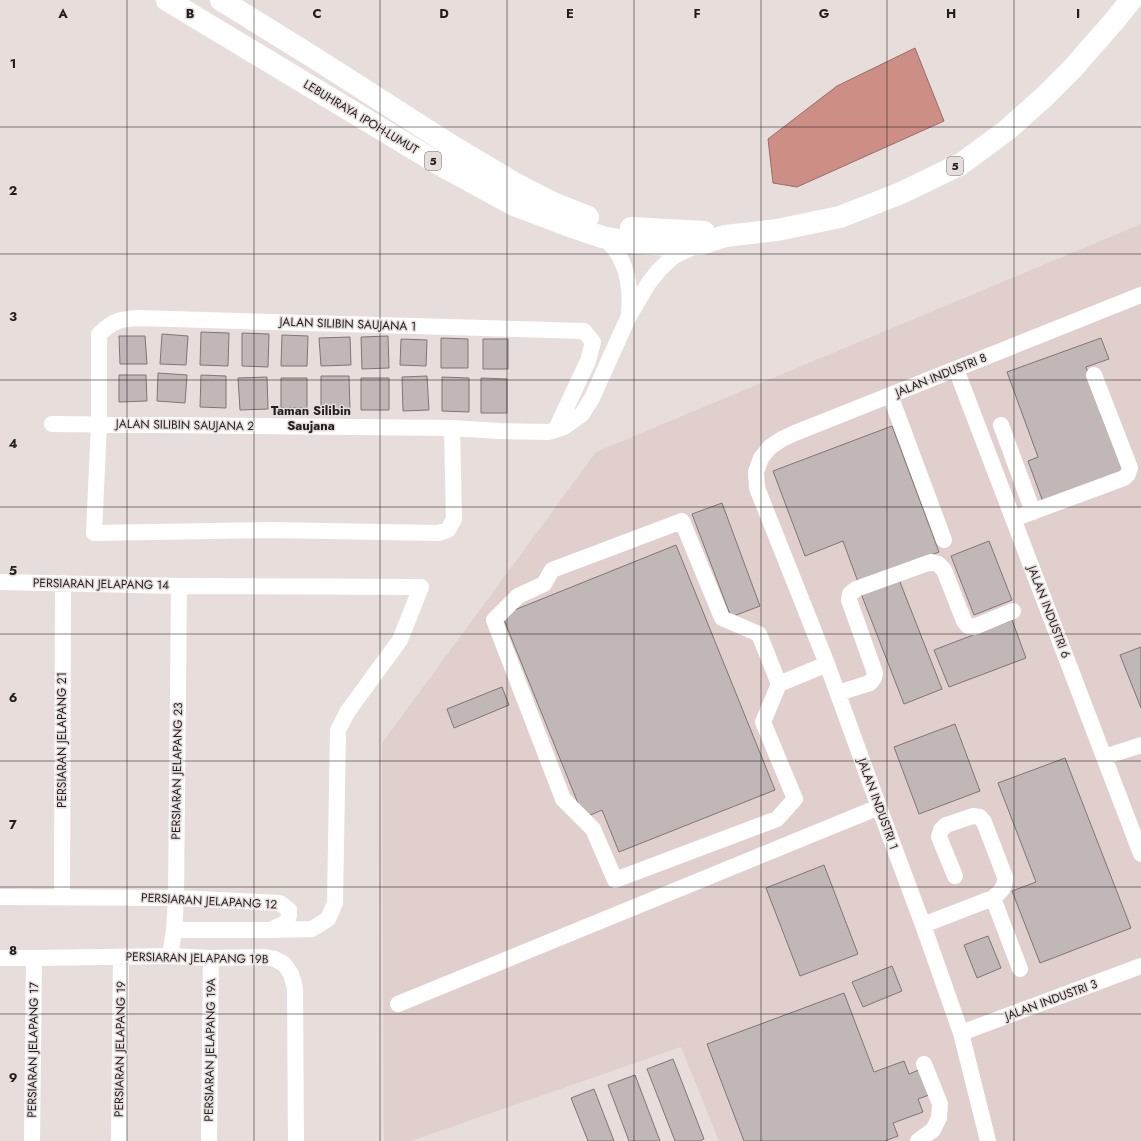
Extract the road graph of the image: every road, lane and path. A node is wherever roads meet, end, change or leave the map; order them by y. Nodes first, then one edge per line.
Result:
1 (166, 0) edge
2 (221, 0) edge
3 (1131, 0) edge
4 (725, 236) junction
5 (602, 237) junction
6 (701, 244) junction
7 (1141, 294) edge
8 (628, 318) junction
9 (956, 369) junction
10 (1094, 375) dead end
11 (890, 395) junction
12 (52, 424) dead end
13 (99, 424) junction
14 (1001, 425) dead end
15 (452, 428) junction
16 (556, 429) junction
17 (756, 472) joint
18 (1033, 512) junction
19 (1013, 519) junction
20 (944, 540) dead end
21 (0, 582) edge
22 (63, 583) junction
23 (179, 586) junction
24 (1013, 611) dead end
25 (827, 664) junction
26 (779, 684) junction
27 (838, 693) junction
28 (1140, 750) edge
29 (1104, 757) junction
30 (878, 807) junction
31 (1141, 854) edge
32 (955, 876) dead end
33 (0, 897) edge
34 (62, 897) junction
35 (176, 898) junction
36 (993, 898) junction
37 (923, 925) junction
38 (174, 930) junction
39 (271, 930) junction
40 (170, 956) junction
41 (121, 957) junction
42 (0, 958) edge
43 (34, 958) junction
44 (211, 958) junction
45 (1141, 966) edge
46 (1020, 969) dead end
47 (398, 1004) dead end
48 (960, 1033) junction
49 (924, 1064) dead end
50 (32, 1141) edge
51 (119, 1141) edge
52 (209, 1141) edge
53 (296, 1141) edge
54 (918, 1141) edge
55 (988, 1141) edge

1 - 5 highway, LEBUHRAYA IPOH-LUMUT / 5
2 - 4 highway, LEBUHRAYA IPOH-LUMUT / 5
3 - 4 highway, LEBUHRAYA IPOH-LUMUT / 5
4 - 6 highway, LEBUHRAYA IPOH-LUMUT / 5
5 - 6 highway, LEBUHRAYA IPOH-LUMUT / 5
5 - 8 street
6 - 8 street
7 - 9 street, JALAN INDUSTRI 8
8 - 16 street, JALAN SILIBIN SAUJANA 2
9 - 11 street, JALAN INDUSTRI 8
9 - 19 street, JALAN INDUSTRI 6
10 - 18 street
11 - 17 street, JALAN INDUSTRI 8
11 - 20 street
12 - 13 street, JALAN SILIBIN SAUJANA 2
13 - 15 street, JALAN SILIBIN SAUJANA 2
13 - 15 street
13 - 16 street, JALAN SILIBIN SAUJANA 1
14 - 18 street
15 - 16 street, JALAN SILIBIN SAUJANA 2
17 - 25 street, JALAN INDUSTRI 1
18 - 19 street
19 - 29 street, JALAN INDUSTRI 6
21 - 22 street, PERSIARAN JELAPANG 14
22 - 23 street, PERSIARAN JELAPANG 14
22 - 34 street, PERSIARAN JELAPANG 21
23 - 35 street, PERSIARAN JELAPANG 23
23 - 39 street, PERSIARAN JELAPANG 14
24 - 27 street
25 - 26 street
25 - 27 street, JALAN INDUSTRI 1
26 - 26 street
27 - 30 street, JALAN INDUSTRI 1
28 - 29 street
29 - 31 street, JALAN INDUSTRI 6
30 - 37 street, JALAN INDUSTRI 1
30 - 47 street
32 - 36 street
33 - 34 street, PERSIARAN JELAPANG 12
34 - 35 street, PERSIARAN JELAPANG 12
35 - 38 street, PERSIARAN JELAPANG 23
35 - 39 street, PERSIARAN JELAPANG 12
36 - 37 street
36 - 46 street
37 - 48 street, JALAN INDUSTRI 1
38 - 39 street
38 - 40 street, PERSIARAN JELAPANG 23
40 - 41 street, PERSIARAN JELAPANG 19B
40 - 44 street, PERSIARAN JELAPANG 19B
41 - 43 street, PERSIARAN JELAPANG 19B
41 - 51 street, PERSIARAN JELAPANG 19
42 - 43 street, PERSIARAN JELAPANG 19B
43 - 50 street, PERSIARAN JELAPANG 17
44 - 52 street, PERSIARAN JELAPANG 19A
44 - 53 street, PERSIARAN JELAPANG 19B
45 - 48 street, JALAN INDUSTRI 3
48 - 55 street, JALAN INDUSTRI 1
49 - 54 street

